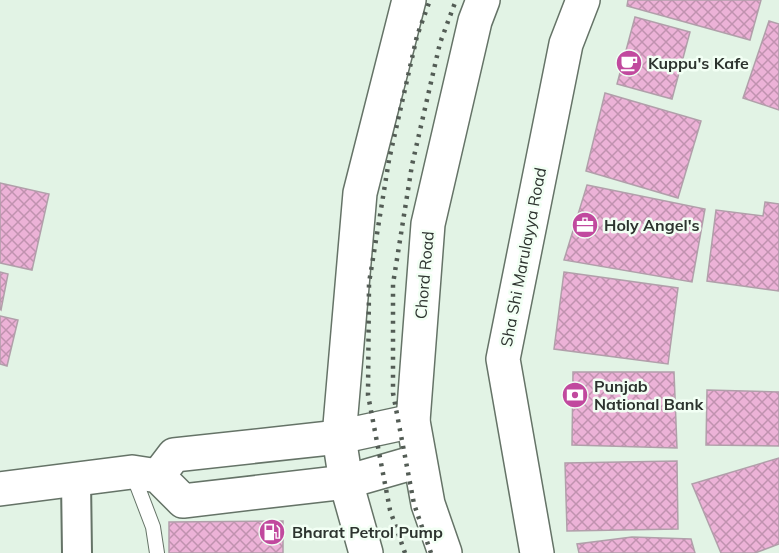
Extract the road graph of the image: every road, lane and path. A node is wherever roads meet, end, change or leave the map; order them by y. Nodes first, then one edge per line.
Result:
1 (409, 0) edge
2 (483, 0) edge
3 (583, 0) edge
4 (413, 421) junction
5 (339, 437) junction
6 (419, 461) junction
7 (145, 474) junction
8 (76, 481) junction
9 (346, 482) junction
10 (0, 489) edge
11 (77, 553) edge
12 (157, 553) edge
13 (366, 553) edge
14 (445, 553) edge
15 (537, 553) edge

1 - 5 main road
2 - 4 main road, Chord Road
3 - 15 main road, Sha Shi Marulayya Road
4 - 5 main road
4 - 6 main road, Chord Road
5 - 7 main road
5 - 9 main road
6 - 9 main road
6 - 14 main road, Chord Road
7 - 8 main road
7 - 9 main road
7 - 12 lane
8 - 10 main road
8 - 11 street
9 - 13 main road

